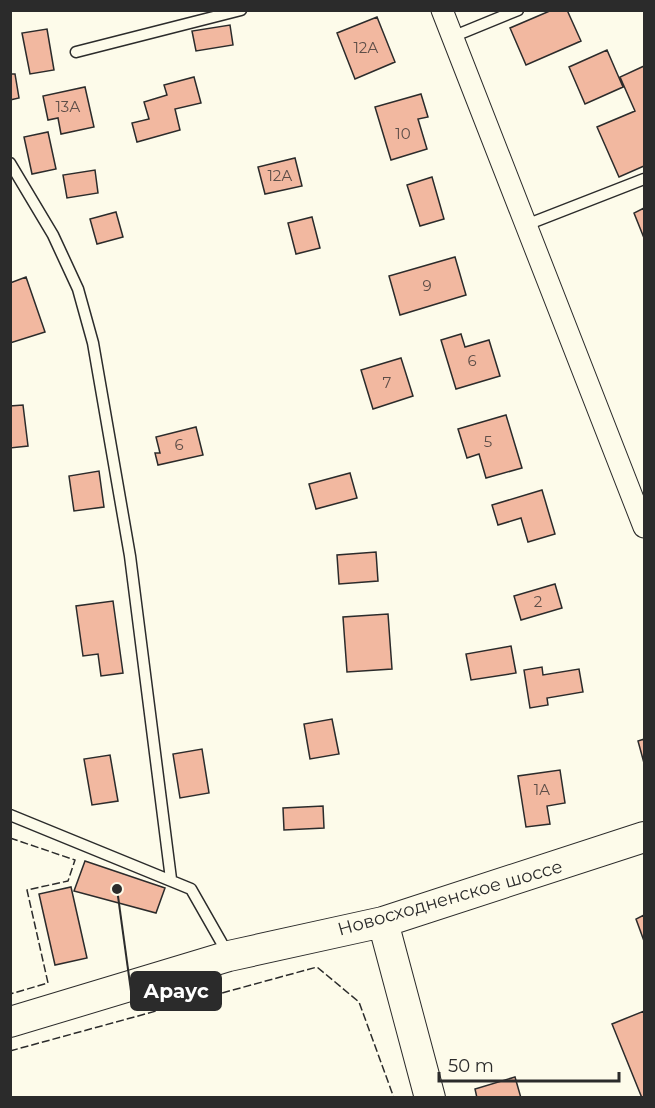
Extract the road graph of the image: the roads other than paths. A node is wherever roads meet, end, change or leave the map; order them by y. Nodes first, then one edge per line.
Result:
1 (241, 10) edge
2 (442, 10) edge
3 (518, 10) edge
4 (452, 37) junction
5 (76, 52) dead end
6 (10, 163) edge
7 (645, 179) edge
8 (526, 225) junction
9 (645, 527) edge
10 (10, 814) edge
11 (645, 837) edge
12 (171, 879) junction
13 (383, 922) junction
14 (229, 956) junction
15 (10, 1023) edge
16 (430, 1098) edge

1 - 5 lane
2 - 4 street
3 - 4 lane
4 - 8 street
6 - 12 lane
7 - 8 lane
8 - 9 street
10 - 12 lane
11 - 13 main road, Новосходненское шоссе
12 - 14 lane
13 - 14 main road, Новосходненское шоссе
13 - 16 main road
14 - 15 main road, Новосходненское шоссе

